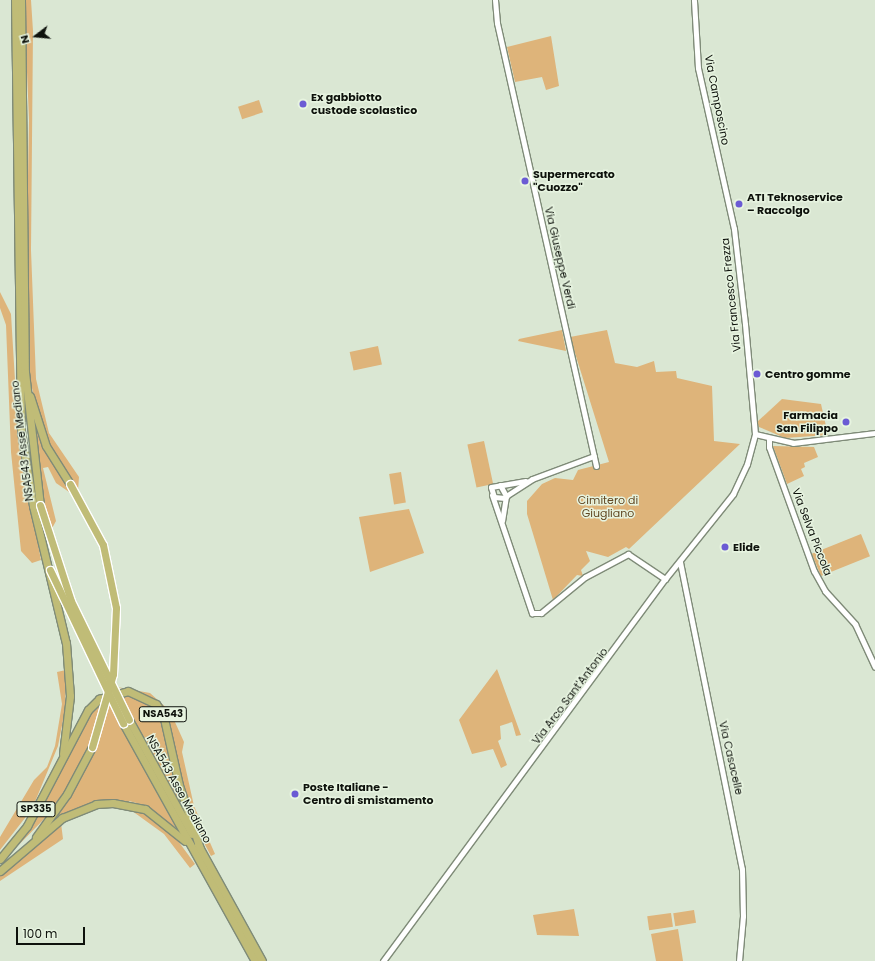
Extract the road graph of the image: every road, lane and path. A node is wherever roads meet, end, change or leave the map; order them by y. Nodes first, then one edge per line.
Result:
1 (14, 0) edge
2 (20, 0) edge
3 (495, 0) edge
4 (694, 0) edge
5 (18, 9) junction
6 (718, 156) joint
7 (25, 372) junction
8 (875, 433) edge
9 (755, 434) junction
10 (769, 439) junction
11 (594, 456) junction
12 (596, 466) dead end
13 (532, 479) junction
14 (500, 485) junction
15 (492, 495) junction
16 (505, 497) junction
17 (37, 505) junction
18 (502, 526) junction
19 (680, 562) junction
20 (50, 570) junction
21 (665, 579) junction
22 (875, 667) edge
23 (126, 722) junction
24 (63, 754) junction
25 (47, 827) junction
26 (198, 852) junction
27 (0, 860) edge
28 (0, 871) edge
29 (255, 961) edge
30 (262, 961) edge
31 (384, 961) edge
32 (739, 961) edge

1 - 5 highway, NSA543 Asse Mediano / NSA543
2 - 5 highway
3 - 11 street, Via Giuseppe Verdi
4 - 6 street, Via Camposcino
5 - 7 highway, NSA543 Asse Mediano / NSA543
5 - 17 highway, NSA543 Asse Mediano / NSA543
6 - 9 street, Via Francesco Frezza
7 - 17 highway, NSA543 Asse Mediano / NSA543
7 - 25 highway, NSA543, bridge
8 - 10 street
9 - 10 street
9 - 19 street, Via Arco Sant'Antonio
10 - 22 street, Via Selva Piccola
11 - 12 street, Via Giuseppe Verdi
11 - 13 street
13 - 14 street
13 - 16 street
14 - 15 street
14 - 16 street
15 - 16 street
15 - 18 street
16 - 18 street
17 - 20 highway, NSA543 Asse Mediano / NSA543
17 - 23 highway, NSA543 Asse Mediano / NSA543, bridge
18 - 21 street
19 - 21 street, Via Arco Sant'Antonio
19 - 32 street, Via Casacelle
20 - 23 highway, NSA543 Asse Mediano / NSA543, bridge
20 - 24 highway, NSA543, bridge
21 - 31 street, Via Arco Sant'Antonio
23 - 26 highway, NSA543 Asse Mediano / NSA543
24 - 26 highway, NSA543
24 - 27 highway, SP335
25 - 26 highway, NSA543
25 - 28 highway, SP335
26 - 29 highway, NSA543 Asse Mediano / NSA543
26 - 30 highway, NSA543 Asse Mediano / NSA543

